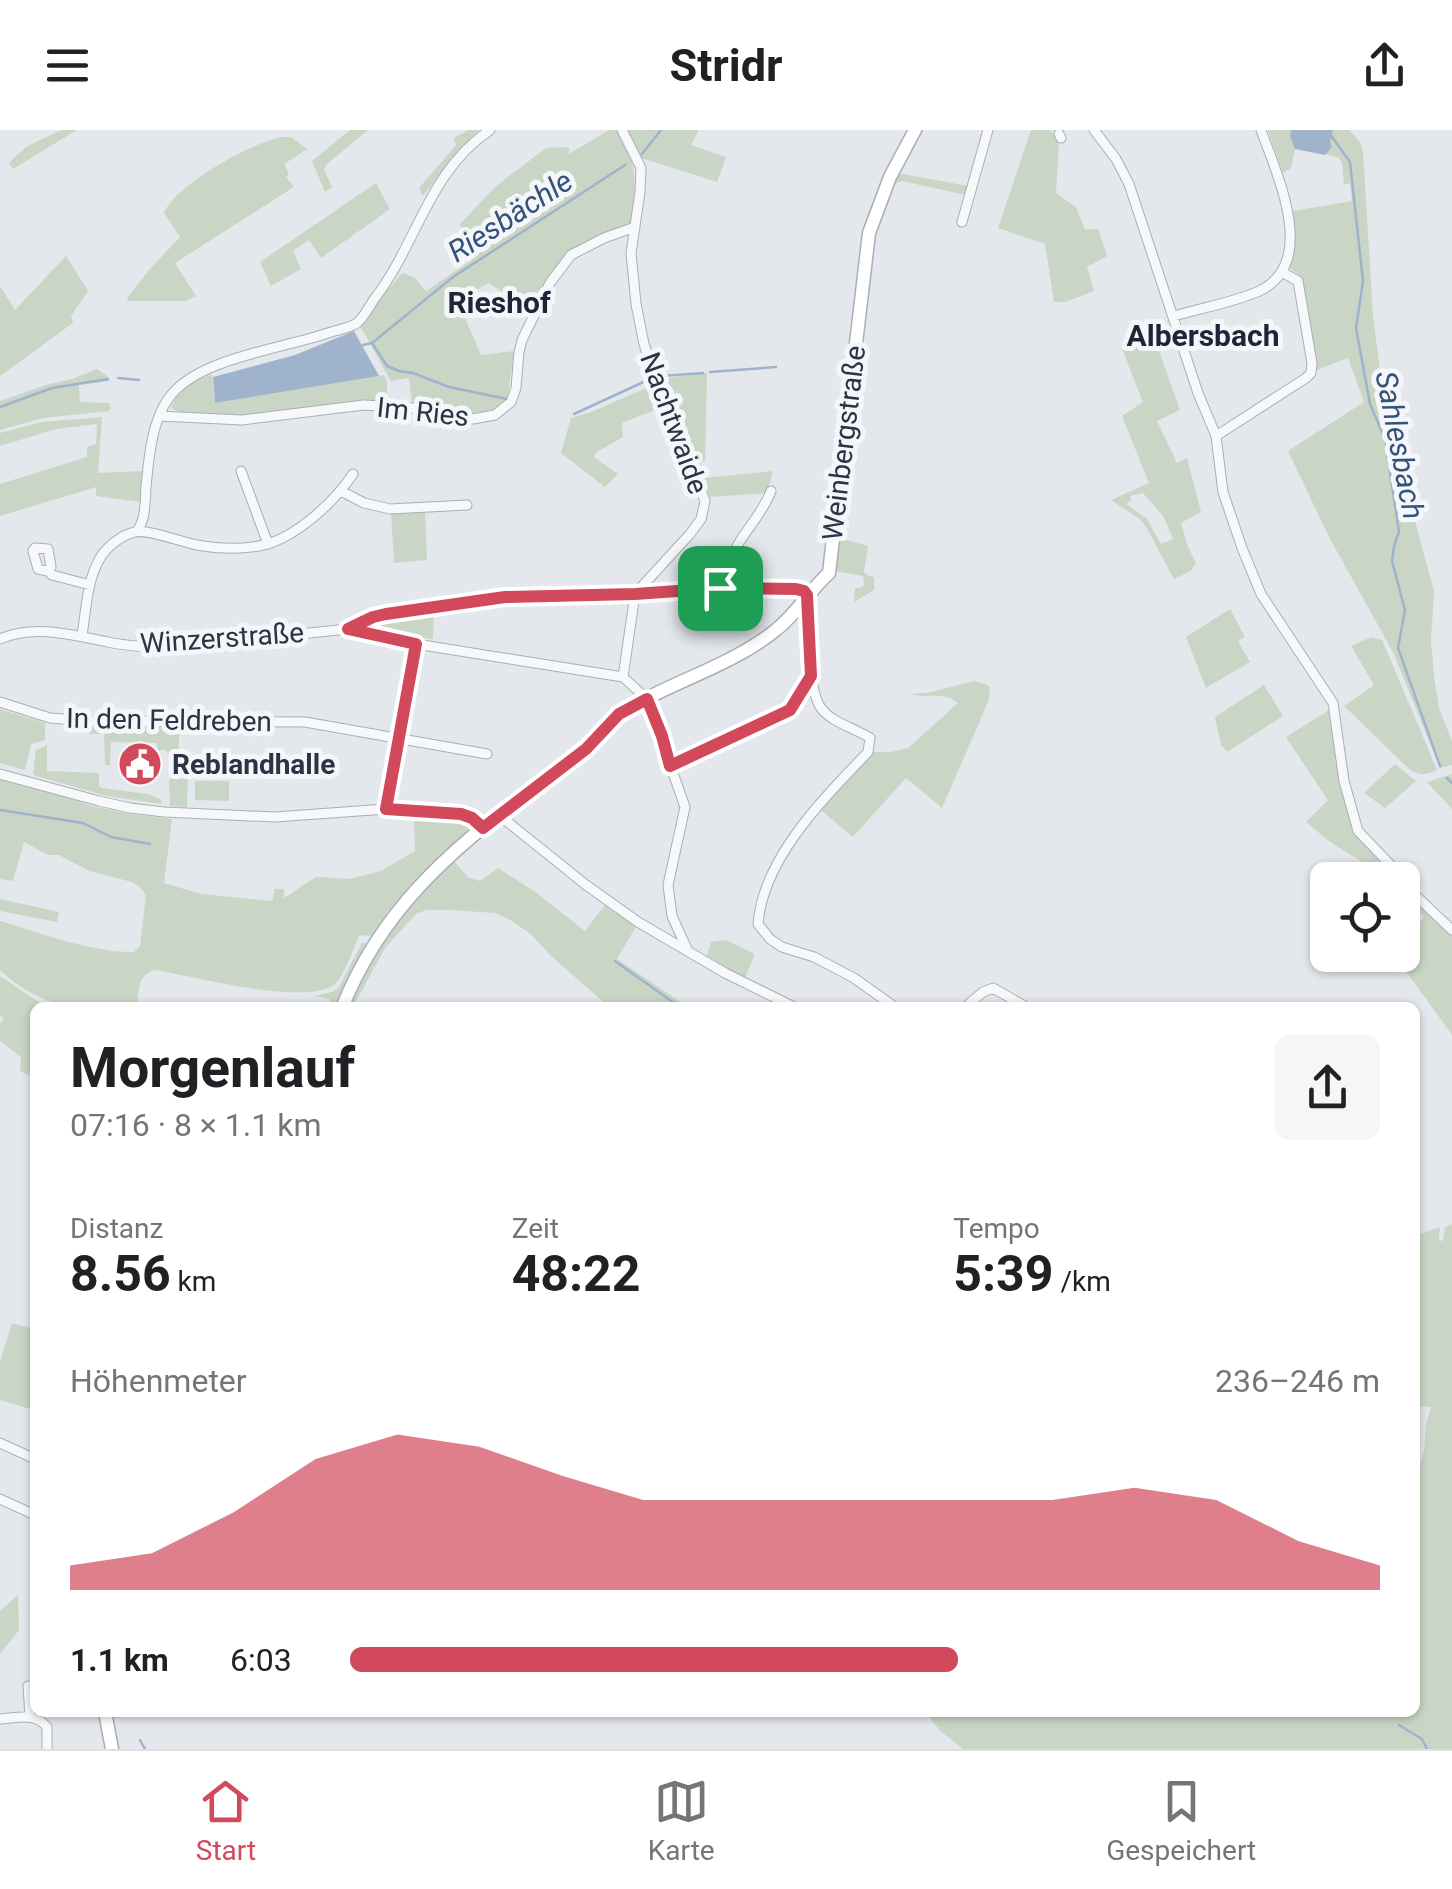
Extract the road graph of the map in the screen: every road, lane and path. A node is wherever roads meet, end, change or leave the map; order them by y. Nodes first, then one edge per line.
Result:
1 (490, 130) edge
2 (622, 130) edge
3 (915, 130) edge
4 (988, 130) edge
5 (1094, 130) edge
6 (1261, 130) edge
7 (962, 222) dead end
8 (634, 227) junction
9 (1282, 272) junction
10 (1174, 316) junction
11 (159, 416) junction
12 (1216, 436) junction
13 (242, 471) dead end
14 (353, 474) dead end
15 (341, 491) junction
16 (771, 491) dead end
17 (467, 505) dead end
18 (137, 531) junction
19 (268, 544) junction
20 (48, 571) dead end
21 (90, 586) junction
22 (720, 588) junction
23 (635, 594) junction
24 (807, 595) junction
25 (348, 629) junction
26 (82, 635) junction
27 (0, 639) edge
28 (416, 644) junction
29 (811, 676) junction
30 (623, 678) junction
31 (647, 699) junction
32 (0, 702) edge
33 (399, 739) junction
34 (487, 754) dead end
35 (670, 766) junction
36 (0, 774) edge
37 (386, 809) junction
38 (499, 815) junction
39 (483, 828) junction
40 (1452, 930) edge
41 (686, 949) junction
42 (345, 1002) edge
43 (783, 1002) edge
44 (888, 1002) edge
45 (971, 1002) edge
46 (1018, 1002) edge
47 (0, 1443) edge
48 (30, 1457) edge
49 (0, 1499) edge
50 (30, 1513) edge
51 (28, 1686) dead end
52 (30, 1717) junction
53 (106, 1717) edge
54 (0, 1719) edge
55 (46, 1749) edge
56 (112, 1749) edge

1 - 11 street
2 - 8 street
3 - 24 street, Weinbergstraße
4 - 7 street
5 - 10 street
6 - 9 street
8 - 11 street, Im Ries
8 - 23 street, Nachtwaide
9 - 10 street
9 - 12 street
10 - 12 street
11 - 18 street
12 - 40 street
13 - 19 street
14 - 15 street
15 - 17 street
15 - 19 street
16 - 22 street
18 - 19 street
18 - 21 street
20 - 21 street
21 - 26 street
22 - 23 street
22 - 24 street
23 - 25 street
23 - 30 street
24 - 29 street
24 - 31 street, Weinbergstraße
25 - 26 street, Winzerstraße
25 - 28 street, Winzerstraße
26 - 27 street, Winzerstraße
28 - 30 street, Winzerstraße
28 - 33 street
29 - 35 street
29 - 44 street
30 - 31 street
31 - 35 street
31 - 38 street, Weinbergstraße
32 - 33 street, In den Feldreben
33 - 34 street, In den Feldreben
33 - 37 street
35 - 41 street
36 - 37 street
37 - 39 street
38 - 39 street, Weinbergstraße
38 - 41 street
39 - 42 street, Weinbergstraße
41 - 43 street
45 - 46 street
47 - 48 street
49 - 50 street
51 - 52 street
52 - 54 street
52 - 55 street
53 - 56 street

